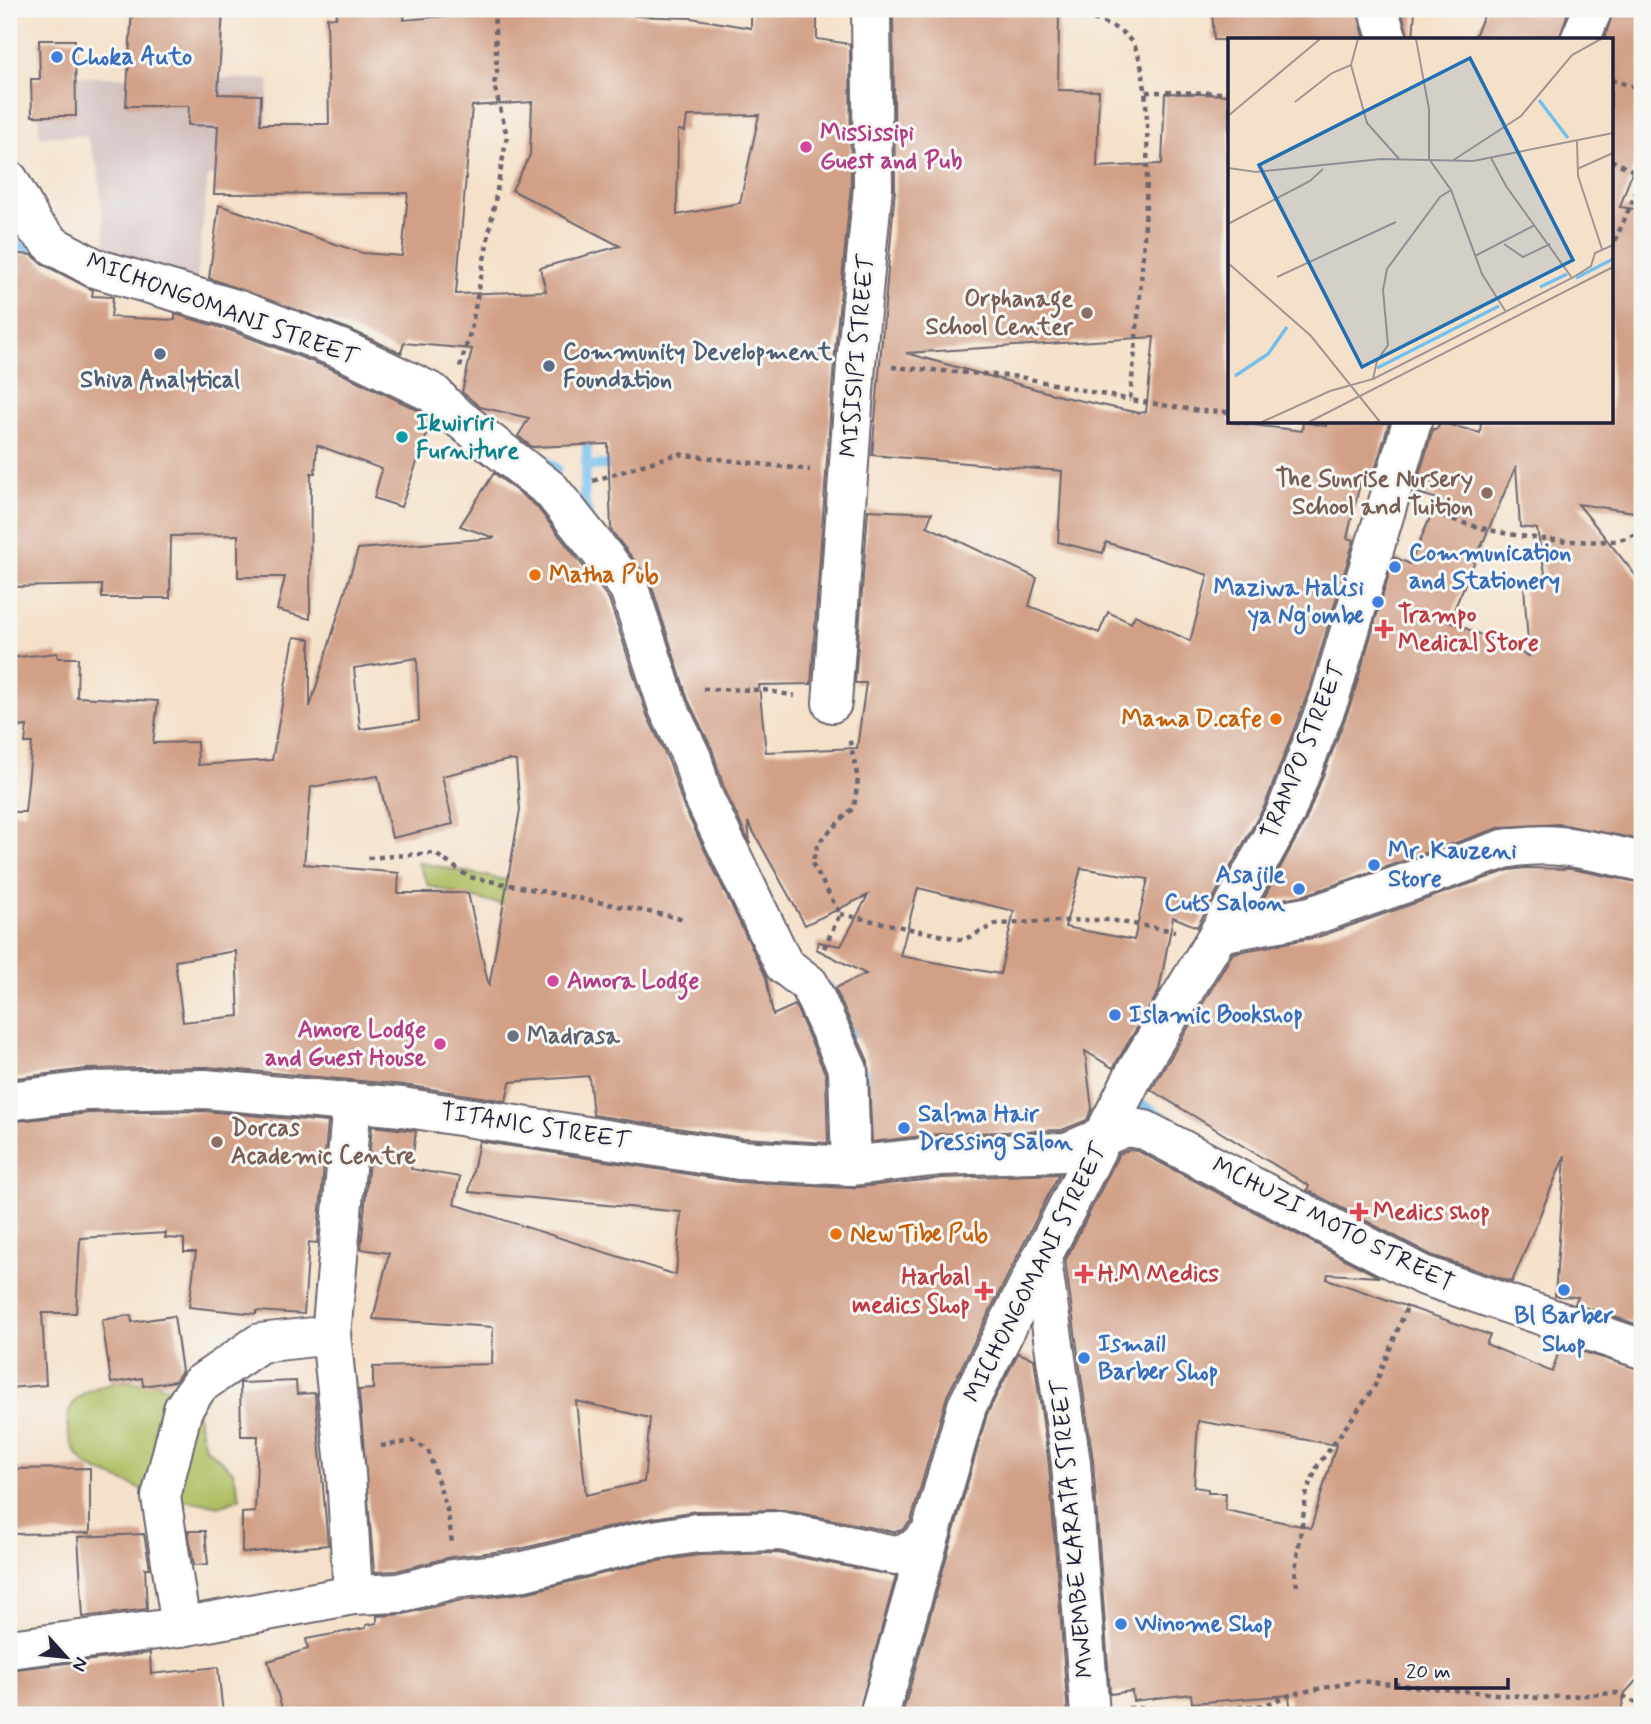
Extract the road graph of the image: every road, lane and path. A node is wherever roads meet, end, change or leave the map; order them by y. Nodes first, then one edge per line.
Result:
1 (494, 9) edge
2 (871, 9) edge
3 (1076, 9) edge
4 (1378, 9) edge
5 (1593, 9) edge
6 (1387, 38) edge
7 (1581, 38) edge
8 (1612, 80) edge
9 (1642, 89) edge
10 (1146, 92) junction
11 (1228, 93) edge
12 (1612, 161) edge
13 (1642, 177) edge
14 (9, 180) edge
15 (1612, 248) edge
16 (856, 364) junction
17 (1130, 400) junction
18 (451, 412) junction
19 (1228, 412) edge
20 (1411, 424) edge
21 (849, 475) junction
22 (551, 490) junction
23 (1423, 509) dead end
24 (1642, 533) edge
25 (832, 703) junction
26 (668, 708) junction
27 (368, 858) dead end
28 (1642, 862) edge
29 (840, 915) junction
30 (685, 919) dead end
31 (1219, 933) junction
32 (809, 984) junction
33 (9, 1101) edge
34 (352, 1102) junction
35 (1107, 1133) junction
36 (851, 1166) junction
37 (1042, 1261) junction
38 (1422, 1275) junction
39 (331, 1335) junction
40 (1642, 1349) edge
41 (342, 1452) junction
42 (931, 1533) junction
43 (453, 1578) junction
44 (1297, 1586) dead end
45 (353, 1595) junction
46 (181, 1627) junction
47 (9, 1649) edge
48 (1642, 1706) edge
49 (1089, 1711) edge
50 (879, 1715) edge

1 - 18 path
2 - 16 street, MISISIPI STREET
3 - 10 path
4 - 6 street
5 - 7 street
8 - 9 path
10 - 11 path
10 - 17 path
12 - 13 path
13 - 15 path
14 - 18 street, MICHONGOMANI STREET
16 - 17 path
16 - 21 street, MISISIPI STREET
17 - 19 path
18 - 22 street, MICHONGOMANI STREET
20 - 31 street, TRAMPO STREET
21 - 22 path
21 - 25 street, MISISIPI STREET
22 - 26 street, MICHONGOMANI STREET
23 - 24 path
25 - 26 path
25 - 29 path
26 - 32 street, MICHONGOMANI STREET
27 - 30 path
28 - 31 street
29 - 31 path
29 - 32 path
31 - 35 street, TRAMPO STREET
32 - 36 street, MICHONGOMANI STREET
33 - 34 street, TITANIC STREET
34 - 36 street, TITANIC STREET
34 - 39 street
35 - 36 street, MICHONGOMANI STREET
35 - 37 street, MICHONGOMANI STREET
35 - 38 street, MCHUZI MOTO STREET
37 - 42 street, MICHONGOMANI STREET
37 - 49 street, MWEMBE KARATA STREET
38 - 40 street, MCHUZI MOTO STREET
38 - 44 path
39 - 41 street
39 - 46 street
41 - 43 path
41 - 45 street
42 - 43 street
42 - 50 street, MICHONGOMANI STREET
43 - 45 street
45 - 46 street
46 - 47 street
48 - 49 path

